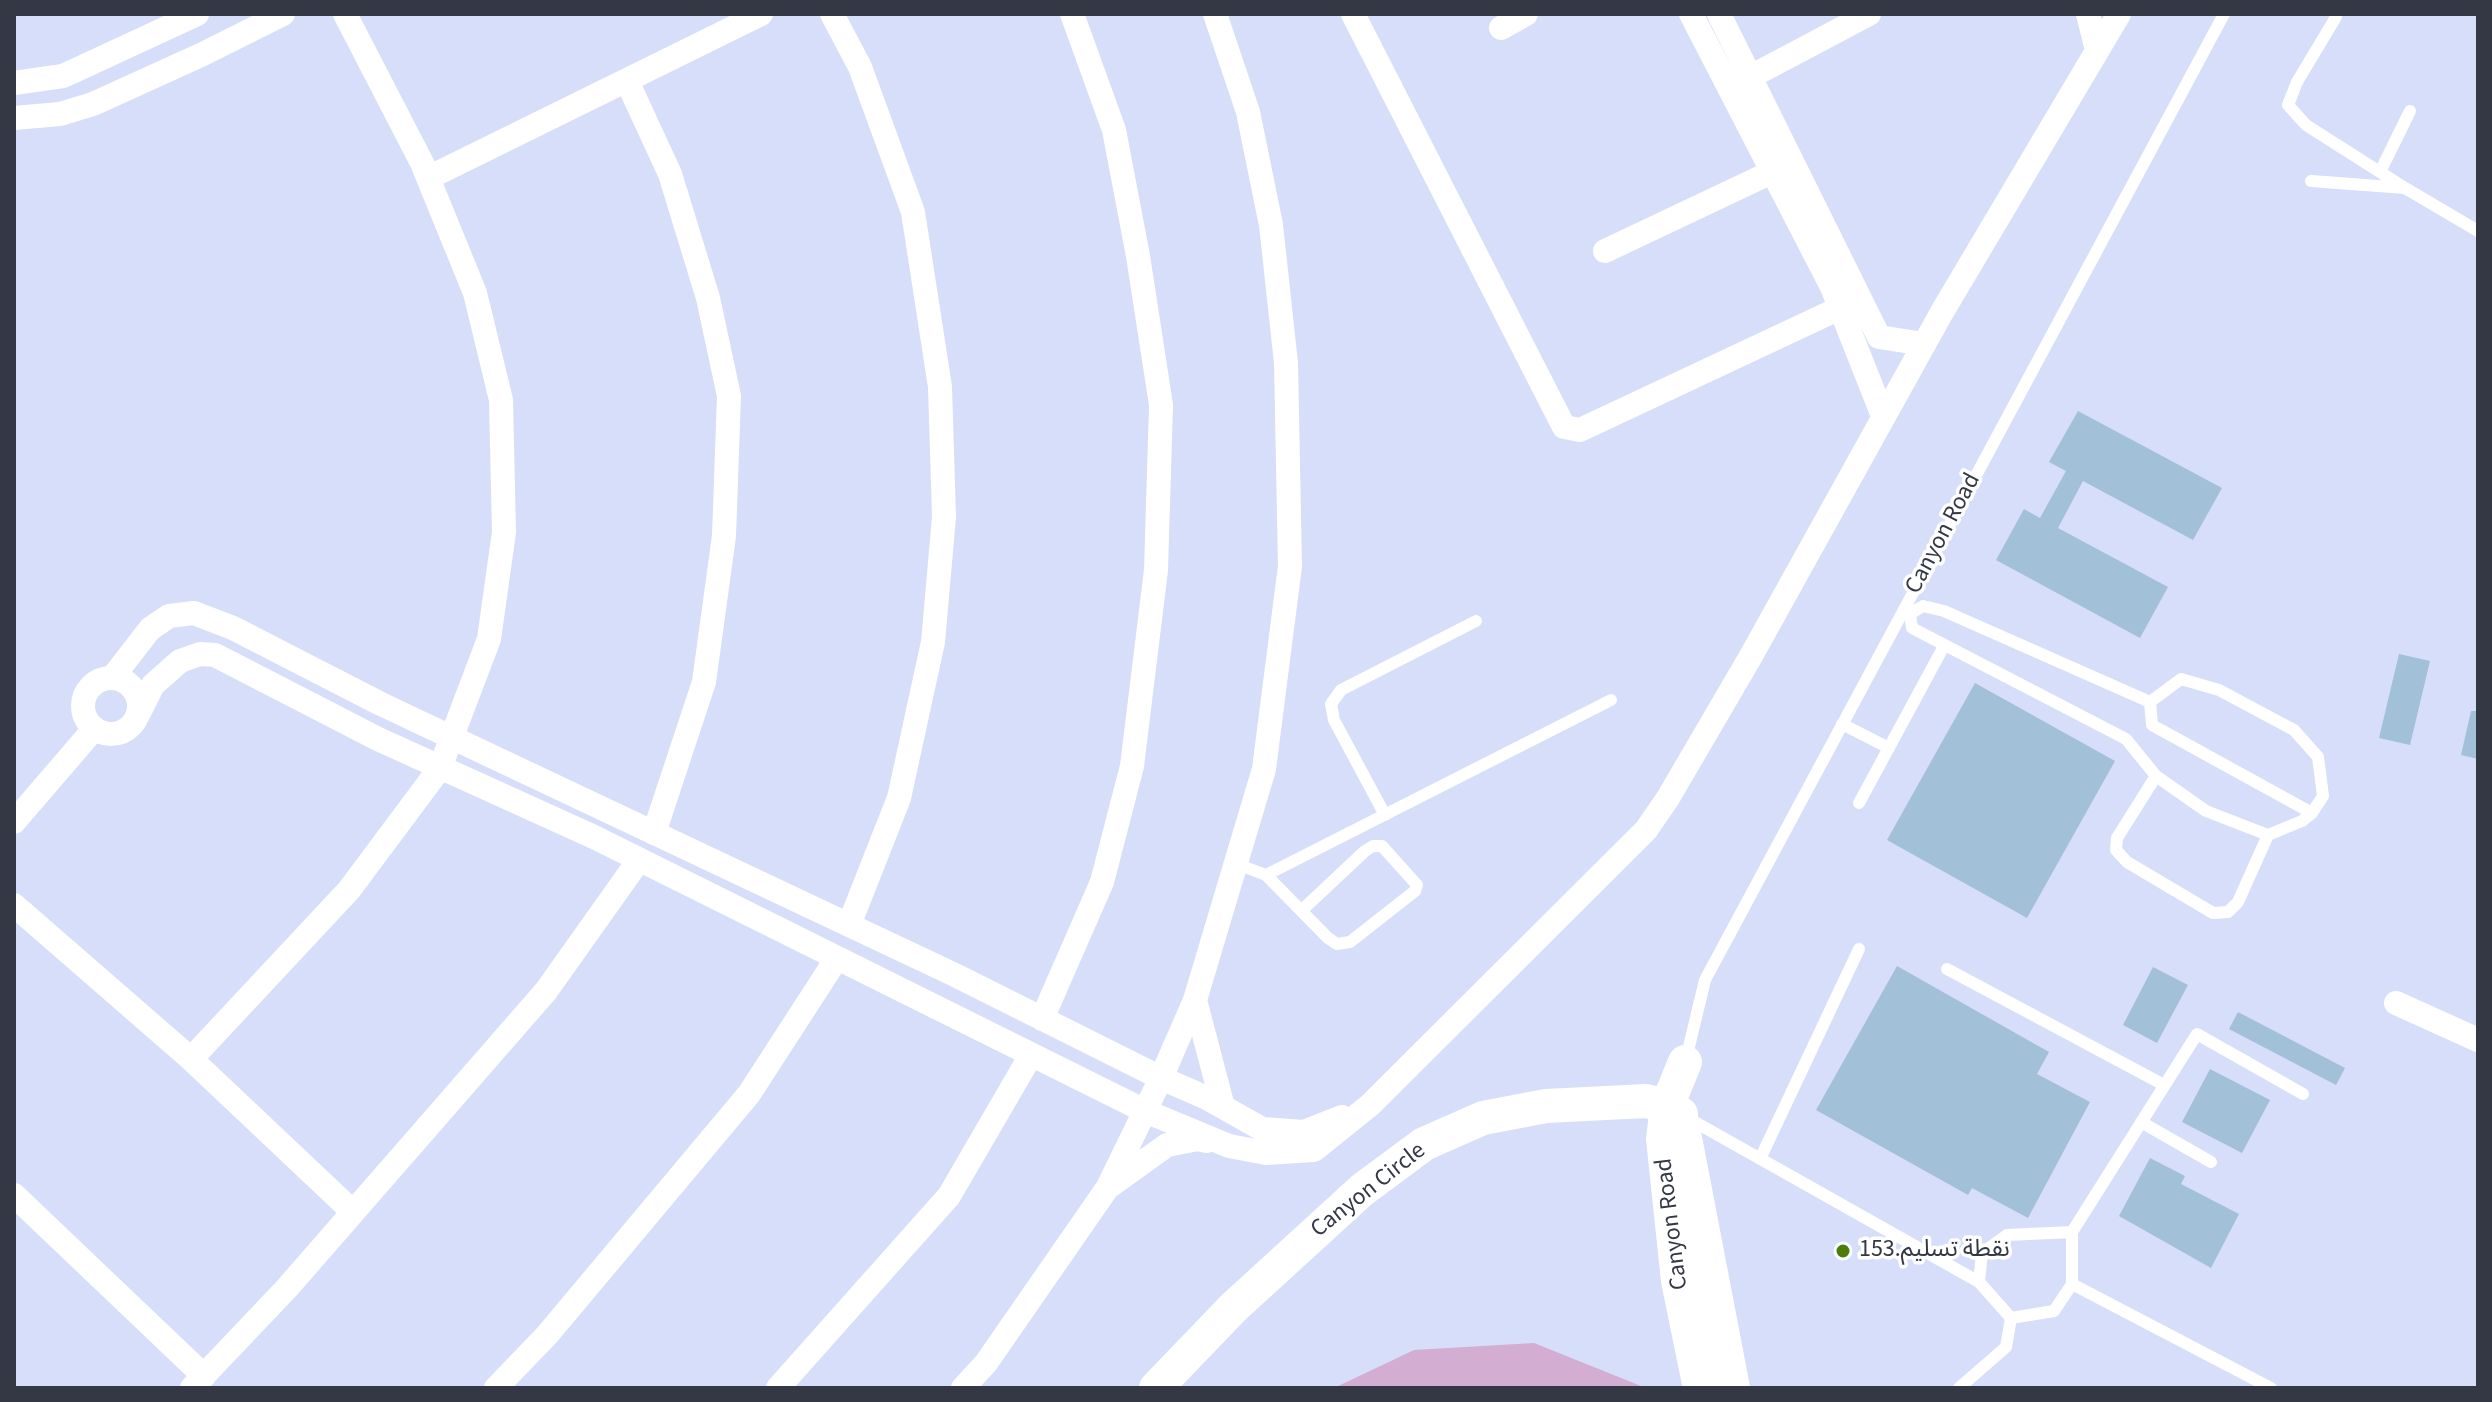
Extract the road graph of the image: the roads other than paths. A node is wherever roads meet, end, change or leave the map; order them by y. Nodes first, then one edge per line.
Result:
1 (197, 14) edge
2 (283, 14) edge
3 (345, 14) edge
4 (761, 14) edge
5 (832, 14) edge
6 (1072, 14) edge
7 (1215, 14) edge
8 (1353, 14) edge
9 (1526, 14) edge
10 (1691, 14) edge
11 (1719, 14) edge
12 (1869, 14) edge
13 (2088, 14) edge
14 (2119, 14) edge
15 (2224, 14) edge
16 (2336, 17) dead end
17 (1501, 28) dead end
18 (2097, 50) junction
19 (1750, 77) junction
20 (627, 81) junction
21 (14, 83) edge
22 (2410, 111) dead end
23 (14, 118) edge
24 (1772, 172) junction
25 (2380, 172) junction
26 (428, 178) junction
27 (2311, 181) dead end
28 (2405, 188) junction
29 (2478, 231) edge
30 (1605, 251) dead end
31 (1840, 308) junction
32 (1924, 344) junction
33 (1883, 416) junction
34 (1909, 600) junction
35 (1923, 606) junction
36 (1898, 620) junction
37 (1476, 621) dead end
38 (1912, 628) junction
39 (1944, 646) junction
40 (112, 678) junction
41 (1611, 700) dead end
42 (2150, 702) junction
43 (139, 713) junction
44 (1842, 724) junction
45 (94, 729) junction
46 (451, 737) junction
47 (1889, 748) junction
48 (440, 768) junction
49 (2156, 776) junction
50 (1859, 803) dead end
51 (2312, 813) junction
52 (1385, 815) junction
53 (14, 822) edge
54 (654, 833) junction
55 (2268, 835) junction
56 (639, 860) junction
57 (1234, 863) junction
58 (1266, 875) junction
59 (14, 905) edge
60 (1301, 911) junction
61 (849, 925) junction
62 (1859, 949) dead end
63 (837, 958) junction
64 (1947, 969) dead end
65 (1195, 1000) junction
66 (2396, 1003) dead end
67 (1042, 1019) junction
68 (2478, 1040) edge
69 (1031, 1055) junction
70 (191, 1059) junction
71 (1685, 1062) joint
72 (1161, 1078) junction
73 (2164, 1085) junction
74 (2303, 1094) dead end
75 (1370, 1105) junction
76 (1223, 1107) junction
77 (1674, 1110) junction
78 (1145, 1111) junction
79 (2141, 1122) junction
80 (1229, 1146) junction
81 (1760, 1159) junction
82 (2211, 1162) dead end
83 (1108, 1187) junction
84 (14, 1195) edge
85 (353, 1212) junction
86 (2072, 1232) junction
87 (1979, 1282) junction
88 (2072, 1284) junction
89 (2011, 1318) junction
90 (198, 1382) edge
91 (496, 1388) edge
92 (778, 1388) edge
93 (963, 1388) edge
94 (1156, 1388) edge
95 (1700, 1388) edge
96 (1733, 1388) edge
97 (1959, 1388) edge
98 (2271, 1388) edge

1 - 21 street
2 - 23 street
3 - 26 street
4 - 20 street
5 - 61 street
6 - 67 street
7 - 57 street
8 - 31 street
9 - 17 street
10 - 24 street
11 - 19 street
12 - 19 street
13 - 18 street
14 - 18 street
15 - 34 lane, Canyon Road
16 - 25 lane
18 - 32 street
19 - 32 street
20 - 26 street
20 - 54 street
22 - 25 lane
24 - 30 street
24 - 31 street
25 - 28 lane
26 - 46 street
27 - 28 lane
28 - 29 lane
31 - 33 street
32 - 33 street
33 - 75 street
34 - 35 lane
34 - 36 lane, Canyon Road
35 - 38 lane
35 - 42 lane
36 - 38 lane
36 - 44 lane, Canyon Road
37 - 52 lane
38 - 39 lane
39 - 47 lane
39 - 49 lane
40 - 43 street
40 - 45 street
40 - 46 street
41 - 52 lane
42 - 51 lane
42 - 51 lane
43 - 45 street
43 - 48 street
44 - 47 lane
44 - 71 lane, Canyon Road
45 - 53 street
46 - 48 street
46 - 54 street
47 - 50 lane
48 - 56 street
48 - 70 street
49 - 55 lane
49 - 55 lane
51 - 55 lane
52 - 58 lane
54 - 61 street
56 - 63 street
56 - 85 street
57 - 58 lane
57 - 65 street
58 - 60 lane
59 - 70 street
60 - 60 lane
61 - 67 street
62 - 81 lane
63 - 69 street
63 - 91 street
64 - 73 lane
65 - 72 street
65 - 76 street
66 - 68 street
67 - 72 street
69 - 78 street
69 - 92 street
70 - 85 street
71 - 77 main road, Canyon Road
72 - 76 street
72 - 78 street
73 - 74 lane
73 - 79 lane
75 - 76 street
75 - 80 street
77 - 81 lane
77 - 94 main road, Canyon Circle
77 - 95 main road, Canyon Road
77 - 96 main road, Canyon Road
78 - 80 street
78 - 83 street
79 - 82 lane
79 - 86 lane
80 - 83 street
81 - 87 lane
83 - 93 street
84 - 90 street
85 - 90 street
86 - 87 lane
86 - 88 lane
87 - 89 lane
88 - 89 lane
88 - 98 lane
89 - 97 lane

